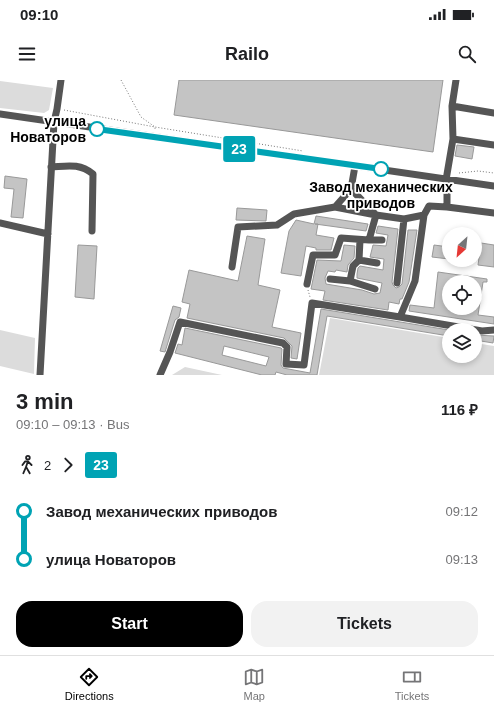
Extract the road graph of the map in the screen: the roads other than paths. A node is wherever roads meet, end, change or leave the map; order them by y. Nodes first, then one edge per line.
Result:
1 (61, 80) edge
2 (456, 80) edge
3 (452, 106) junction
4 (494, 113) edge
5 (0, 114) edge
6 (54, 122) junction
7 (453, 139) junction
8 (494, 145) edge
9 (355, 166) junction
10 (51, 167) junction
11 (446, 180) junction
12 (494, 186) edge
13 (351, 189) junction
14 (335, 207) junction
15 (447, 207) junction
16 (494, 214) edge
17 (376, 215) junction
18 (424, 215) junction
19 (404, 219) junction
20 (0, 223) edge
21 (92, 230) dead end
22 (48, 234) junction
23 (360, 240) junction
24 (369, 240) junction
25 (382, 240) dead end
26 (359, 260) junction
27 (378, 263) dead end
28 (232, 267) dead end
29 (330, 279) dead end
30 (350, 281) junction
31 (397, 283) dead end
32 (307, 284) road end
33 (375, 289) dead end
34 (400, 317) junction
35 (494, 330) edge
36 (40, 375) edge
37 (160, 375) edge

1 - 6 street
2 - 3 street
3 - 4 street
3 - 7 street
5 - 6 street
6 - 9 street
6 - 10 street
7 - 8 street
7 - 11 street
9 - 11 street
9 - 13 street
10 - 21 street
10 - 22 street
11 - 12 street
11 - 15 street
13 - 14 street
13 - 17 street
14 - 17 street
14 - 28 street
15 - 16 street
15 - 18 street
17 - 19 street
17 - 24 street
18 - 19 street
18 - 34 street
19 - 31 street
20 - 22 street
22 - 36 street
23 - 24 street
23 - 26 street
23 - 32 street
24 - 25 street
26 - 27 street
26 - 30 street
29 - 30 street
30 - 33 street
34 - 35 street
34 - 37 street

